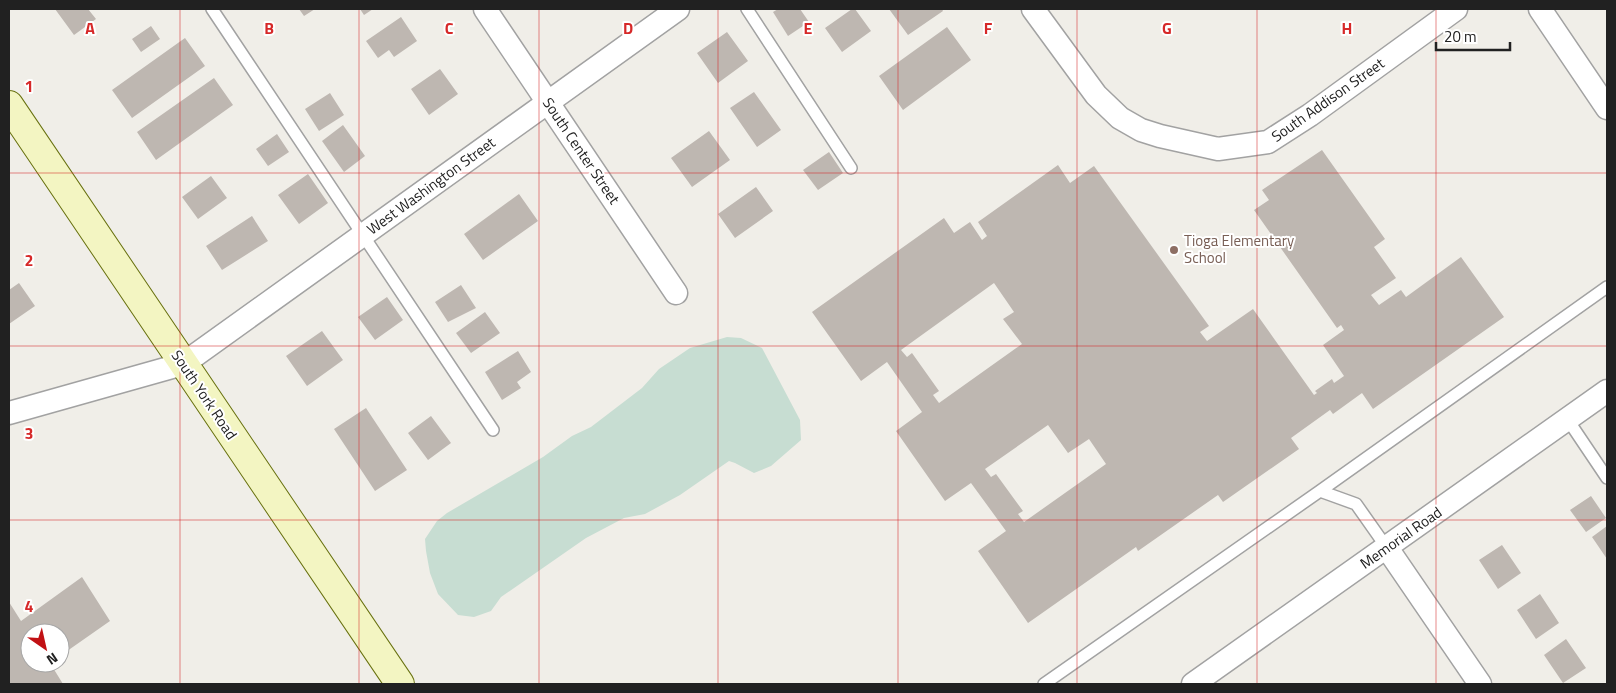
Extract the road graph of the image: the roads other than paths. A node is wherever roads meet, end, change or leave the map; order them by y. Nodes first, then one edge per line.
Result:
1 (212, 9) edge
2 (486, 9) edge
3 (678, 9) edge
4 (747, 9) edge
5 (1034, 9) edge
6 (1456, 9) edge
7 (1540, 9) edge
8 (548, 102) junction
9 (9, 106) edge
10 (1607, 108) edge
11 (851, 168) dead end
12 (362, 236) junction
13 (1607, 287) edge
14 (676, 292) dead end
15 (183, 364) junction
16 (1607, 391) edge
17 (9, 413) edge
18 (1568, 420) junction
19 (493, 430) dead end
20 (1607, 478) edge
21 (1320, 491) junction
22 (1387, 548) junction
23 (1200, 682) edge
24 (400, 684) edge
25 (1044, 684) edge
26 (1480, 684) edge

1 - 12 lane
2 - 8 street, South Center Street
3 - 8 street, West Washington Street
4 - 11 lane
5 - 6 street, South Addison Street
7 - 10 street
8 - 12 street, West Washington Street
8 - 14 street, South Center Street
9 - 15 main road, South York Road
12 - 15 street, West Washington Street
12 - 19 lane
13 - 21 lane
15 - 17 street, West Washington Street
15 - 24 main road, South York Road
16 - 18 street, Memorial Road
18 - 20 lane
18 - 22 street, Memorial Road
21 - 22 lane
21 - 25 lane
22 - 23 street, Memorial Road
22 - 26 street

